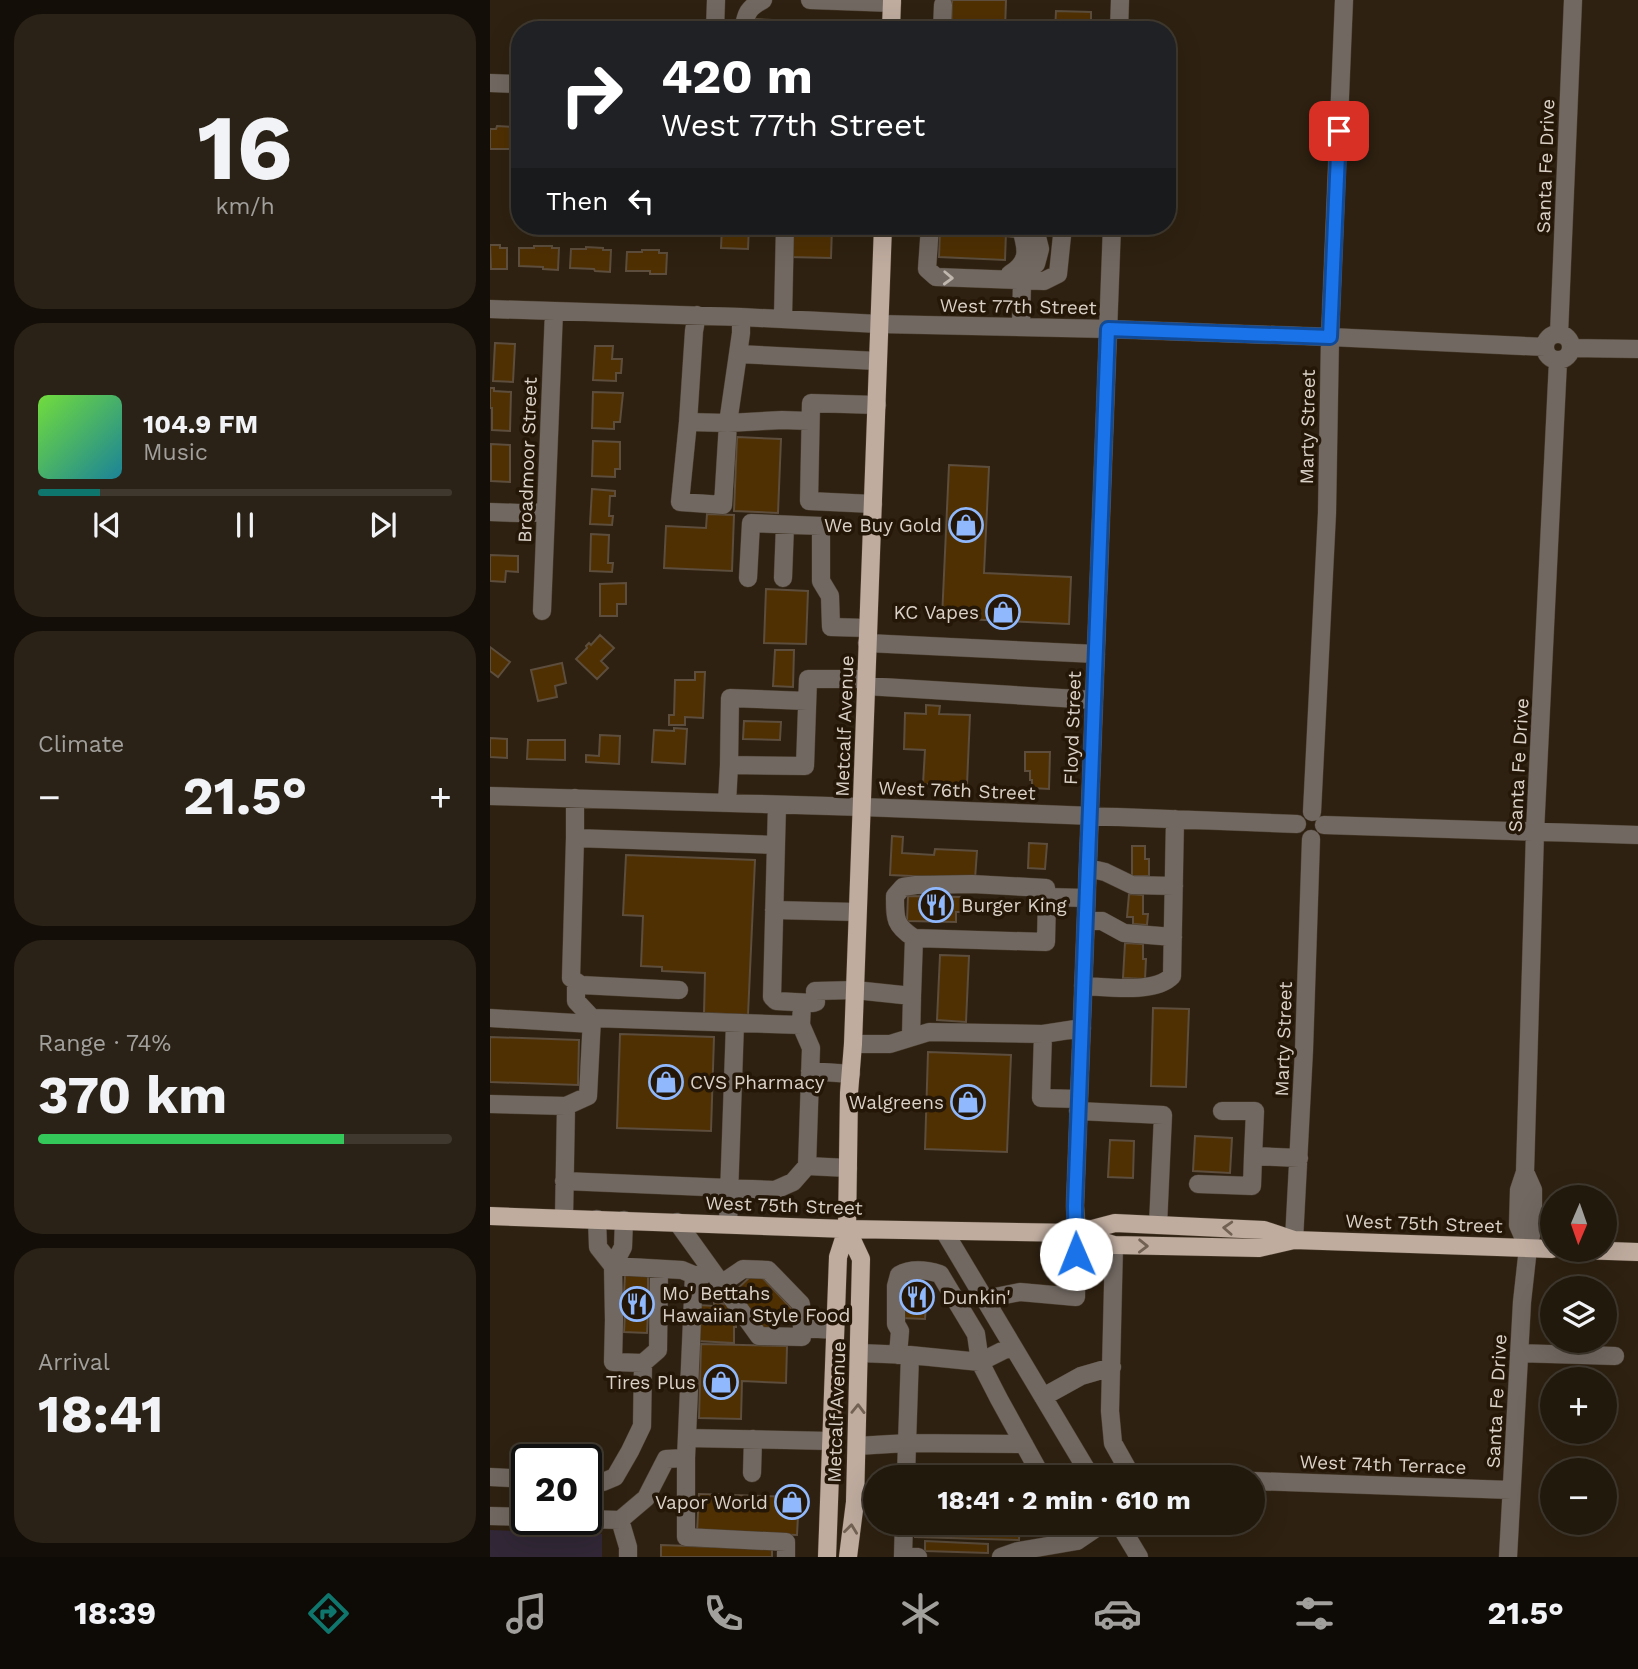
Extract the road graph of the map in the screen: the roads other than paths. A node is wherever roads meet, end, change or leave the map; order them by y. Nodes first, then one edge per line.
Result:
1 (716, 0) edge
2 (810, 0) edge
3 (1120, 0) edge
4 (1344, 0) edge
5 (1573, 0) edge
6 (757, 2) edge
7 (892, 2) edge
8 (943, 5) dead end
9 (715, 21) edge
10 (744, 21) edge
11 (891, 21) edge
12 (942, 21) edge
13 (1119, 21) edge
14 (490, 83) edge
15 (511, 84) edge
16 (785, 235) edge
17 (883, 235) edge
18 (929, 235) edge
19 (1023, 235) edge
20 (1062, 235) edge
21 (1112, 235) edge
22 (1020, 276) junction
23 (490, 309) edge
24 (555, 311) junction
25 (697, 315) junction
26 (741, 317) junction
27 (783, 318) junction
28 (879, 324) junction
29 (1021, 327) junction
30 (1108, 329) junction
31 (1330, 337) junction
32 (1565, 341) junction
33 (1545, 347) junction
34 (1638, 349) edge
35 (738, 354) junction
36 (877, 361) junction
37 (1558, 361) junction
38 (877, 405) junction
39 (810, 421) junction
40 (688, 422) junction
41 (728, 423) junction
42 (809, 501) junction
43 (873, 504) junction
44 (490, 512) edge
45 (546, 512) junction
46 (785, 525) junction
47 (808, 526) junction
48 (748, 578) dead end
49 (783, 578) dead end
50 (542, 611) dead end
51 (868, 636) junction
52 (1096, 654) junction
53 (866, 683) junction
54 (1094, 700) junction
55 (807, 701) junction
56 (729, 765) junction
57 (490, 796) edge
58 (575, 799) junction
59 (727, 803) junction
60 (777, 805) junction
61 (862, 807) junction
62 (1090, 816) junction
63 (1318, 818) junction
64 (1175, 819) junction
65 (1297, 824) junction
66 (1535, 832) junction
67 (1638, 835) edge
68 (576, 838) junction
69 (1311, 839) junction
70 (776, 845) junction
71 (1087, 868) junction
72 (1174, 886) junction
73 (1048, 897) junction
74 (1086, 898) junction
75 (774, 910) junction
76 (857, 912) junction
77 (1086, 920) junction
78 (1173, 937) junction
79 (914, 938) junction
80 (576, 982) junction
81 (1083, 986) junction
82 (679, 990) dead end
83 (855, 990) junction
84 (912, 996) junction
85 (802, 1003) junction
86 (490, 1018) edge
87 (592, 1021) junction
88 (735, 1023) junction
89 (801, 1025) junction
90 (1082, 1028) junction
91 (1043, 1034) junction
92 (911, 1037) junction
93 (853, 1044) junction
94 (810, 1071) junction
95 (851, 1074) junction
96 (490, 1104) edge
97 (1079, 1105) junction
98 (566, 1106) junction
99 (1222, 1111) dead end
100 (1253, 1156) junction
101 (1298, 1158) junction
102 (807, 1166) junction
103 (848, 1168) junction
104 (564, 1181) junction
105 (1198, 1184) dead end
106 (729, 1188) junction
107 (490, 1216) edge
108 (564, 1218) junction
109 (597, 1219) junction
110 (624, 1220) junction
111 (677, 1222) junction
112 (727, 1224) junction
113 (1158, 1225) junction
114 (847, 1228) junction
115 (944, 1231) junction
116 (1077, 1233) junction
117 (1294, 1240) junction
118 (1114, 1245) junction
119 (1528, 1248) junction
120 (1540, 1248) edge
121 (1617, 1251) edge
122 (1638, 1252) edge
123 (613, 1266) junction
124 (659, 1269) junction
125 (694, 1275) junction
126 (718, 1280) junction
127 (985, 1299) junction
128 (802, 1328) junction
129 (835, 1330) junction
130 (1012, 1346) junction
131 (859, 1353) junction
132 (1520, 1353) junction
133 (904, 1355) junction
134 (1615, 1356) dead end
135 (980, 1362) junction
136 (643, 1363) junction
137 (1112, 1367) junction
138 (1043, 1397) junction
139 (687, 1438) junction
140 (753, 1439) junction
141 (831, 1441) junction
142 (907, 1443) junction
143 (1024, 1444) junction
144 (857, 1446) junction
145 (687, 1458) junction
146 (906, 1465) edge
147 (1035, 1465) edge
148 (1084, 1465) edge
149 (1125, 1465) edge
150 (752, 1474) dead end
151 (490, 1477) edge
152 (511, 1478) edge
153 (1265, 1481) edge
154 (602, 1482) edge
155 (1511, 1490) junction
156 (490, 1516) edge
157 (511, 1517) edge
158 (602, 1519) edge
159 (620, 1520) junction
160 (904, 1535) edge
161 (1074, 1535) edge
162 (1086, 1535) edge
163 (1126, 1535) edge
164 (1077, 1541) junction
165 (628, 1557) edge
166 (786, 1557) edge
167 (827, 1557) edge
168 (848, 1557) edge
169 (918, 1557) edge
170 (1001, 1557) edge
171 (1139, 1557) edge
172 (1508, 1557) edge

1 - 9 street
2 - 7 street
3 - 13 street
4 - 31 street, Marty Street
5 - 32 street, Santa Fe Drive
6 - 10 street
7 - 11 main road
8 - 12 street
14 - 15 street
16 - 27 street
17 - 28 main road, Metcalf Avenue
18 -> 22 street
19 - 22 street
20 - 22 street
21 - 30 street, Floyd Street
22 - 29 street
23 - 24 street, West 77th Street
24 - 25 street, West 77th Street
24 - 45 street, Broadmoor Street
25 - 26 street, West 77th Street
25 - 40 street
26 - 27 street, West 77th Street
26 - 35 street
27 - 28 street, West 77th Street
28 - 29 street, West 77th Street
28 - 36 main road, Metcalf Avenue
29 - 30 street, West 77th Street
30 - 31 street, West 77th Street
30 - 52 street, Floyd Street
31 - 33 street, West 77th Street
31 - 63 street, Marty Street
32 - 33 street
32 - 34 street
32 - 37 street
33 - 37 street
35 - 36 street
35 - 41 street
36 - 38 main road, Metcalf Avenue
37 - 66 street, Santa Fe Drive
38 - 39 street
38 - 43 main road, Metcalf Avenue
39 - 41 street
39 - 42 street
40 - 41 street
40 - 41 street
42 - 43 street
42 - 47 street
43 - 51 main road, Metcalf Avenue
44 - 45 street
45 - 50 street, Broadmoor Street
46 - 47 street
46 - 48 street
46 - 49 street
47 - 51 street
51 - 52 street
51 - 53 main road, Metcalf Avenue
52 - 54 street, Floyd Street
53 - 54 street
53 - 55 street
53 - 61 main road, Metcalf Avenue
54 - 62 street, Floyd Street
55 - 56 street
55 - 56 street
56 - 59 street
57 - 58 street, West 76th Street
58 - 59 street, West 76th Street
58 - 68 street
59 - 60 street, West 76th Street
60 - 61 street, West 76th Street
60 - 70 street
61 - 62 street, West 76th Street
61 - 76 main road, Metcalf Avenue
62 - 64 street, West 76th Street
62 - 71 street, Floyd Street
63 - 65 street
63 - 66 street
63 - 69 street
64 - 65 street, West 76th Street
64 - 72 street
65 - 69 street
66 - 67 street
66 - 119 street, Santa Fe Drive
68 - 70 street
68 - 80 street
69 - 101 street, Marty Street
70 - 75 street
71 - 72 street
71 - 74 street, Floyd Street
72 - 78 street
73 - 74 street
73 - 79 street
73 - 79 street
74 - 77 street, Floyd Street
75 - 76 street
75 - 85 street
76 - 83 main road, Metcalf Avenue
77 - 78 street
77 - 81 street, Floyd Street
78 - 81 street
79 - 84 street
80 - 82 street
80 - 87 street
81 - 90 street, Floyd Street
83 - 84 street
83 - 85 street
83 - 93 main road, Metcalf Avenue
84 - 92 street
85 - 89 street
86 - 87 street
87 - 88 street
87 - 98 street
88 - 89 street
88 - 106 street
89 - 94 street
90 - 91 street
90 - 97 street, Floyd Street
91 - 92 street
91 - 97 street
92 - 93 street
93 - 95 main road, Metcalf Avenue
94 - 95 street
94 - 102 street
95 - 103 main road, Metcalf Avenue
96 - 98 street
97 - 113 street
97 - 116 street, Floyd Street
98 - 104 street
99 - 100 street
100 - 101 street
100 - 105 street
101 - 117 street, Marty Street
102 - 103 street
102 - 106 street
103 - 114 main road, Metcalf Avenue
104 - 106 street
104 - 108 street
106 - 112 street
107 - 108 main road, West 75th Street
108 - 109 main road, West 75th Street
109 - 110 main road, West 75th Street
109 - 123 street
110 - 111 main road, West 75th Street
110 - 123 street
111 - 112 main road, West 75th Street
111 - 126 street
112 - 114 main road, West 75th Street
113 - 116 main road, West 75th Street
117 -> 113 main road, West 75th Street
114 - 115 main road, West 75th Street
114 - 129 main road, Metcalf Avenue
114 - 131 main road, Metcalf Avenue
115 - 116 main road, West 75th Street
115 - 127 street
116 - 118 main road, West 75th Street
116 - 127 street, Floyd Street
118 -> 117 main road, West 75th Street
117 - 119 main road, West 75th Street
118 - 137 street
119 - 120 main road, West 75th Street
119 - 132 street, Santa Fe Drive
121 - 122 main road
123 - 124 street
123 - 136 street
124 - 125 street
124 - 136 street
125 - 126 street
125 - 139 street
126 - 128 street
126 - 128 street
127 - 130 street
128 - 129 street
129 - 141 main road, Metcalf Avenue
130 - 135 street
130 - 138 street
131 - 133 street
144 -> 131 main road, Metcalf Avenue
132 - 134 street
132 - 155 street, Santa Fe Drive
133 - 135 street
133 - 135 street
133 - 142 street
135 - 143 street
136 - 154 street
137 - 138 street
137 - 149 street
138 - 148 street
139 - 140 street
139 - 145 street
140 - 141 street
140 - 150 street
141 - 167 main road, Metcalf Avenue
142 - 143 street
142 - 144 street
142 - 146 street
143 - 147 street
168 -> 144 main road, Metcalf Avenue
145 - 159 street
145 - 166 street
151 - 152 street
153 - 155 street, West 74th Terrace
155 - 172 street, Santa Fe Drive
156 - 157 street
158 - 159 street
159 - 165 street
160 - 169 street
161 - 164 street
162 - 164 street
163 - 171 street
164 - 170 street

